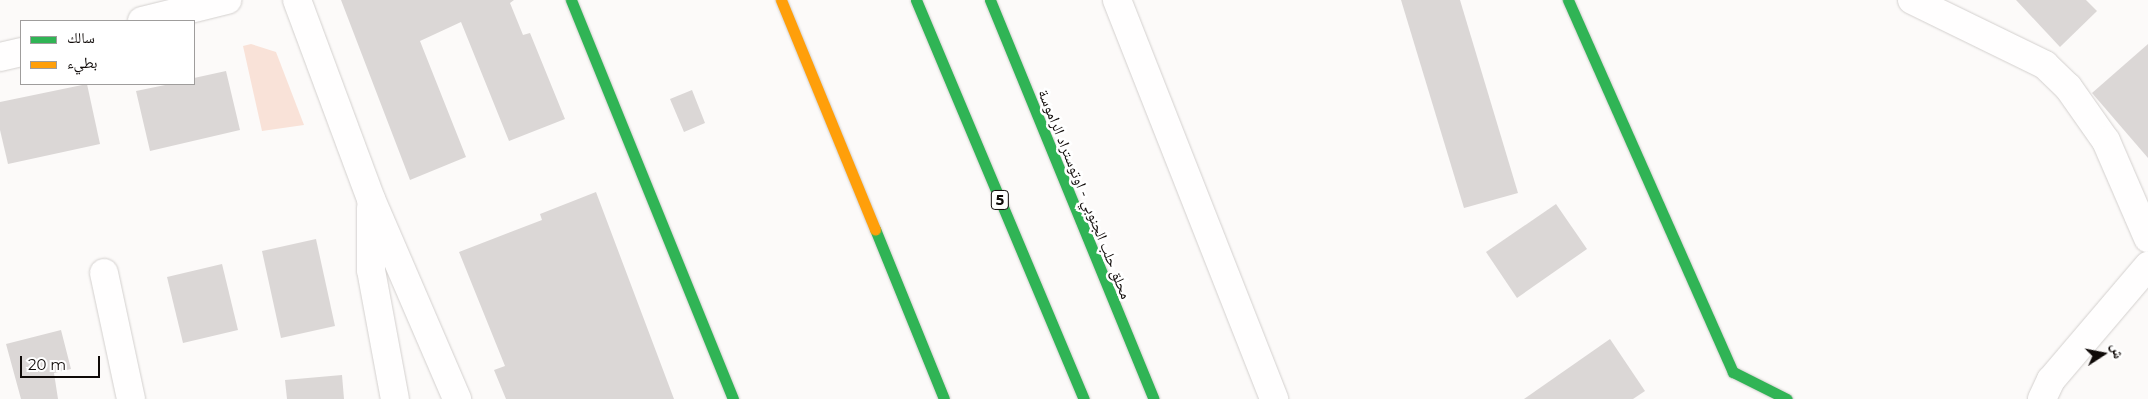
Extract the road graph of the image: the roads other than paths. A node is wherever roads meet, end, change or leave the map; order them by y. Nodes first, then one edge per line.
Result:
1 (227, 0) edge
2 (297, 0) edge
3 (571, 0) edge
4 (781, 0) edge
5 (916, 0) edge
6 (990, 0) edge
7 (1117, 0) edge
8 (1568, 0) edge
9 (1912, 0) edge
10 (146, 20) edge
11 (20, 52) edge
12 (0, 57) edge
13 (371, 199) junction
14 (2148, 238) edge
15 (2148, 266) edge
16 (104, 273) dead end
17 (131, 399) edge
18 (395, 399) edge
19 (457, 399) edge
20 (733, 399) edge
21 (944, 399) edge
22 (1084, 399) edge
23 (1154, 399) edge
24 (1274, 399) edge
25 (1787, 399) edge
26 (2042, 399) edge

1 - 10 street
2 - 13 street
3 - 20 main road
4 - 21 main road
5 - 22 main road, 5
6 - 23 main road, محلق حلب الجنوبي - اوتوستراد الراموسة
7 - 24 street
8 - 25 main road
9 - 14 street
11 - 12 street
13 - 18 street
13 - 19 street
15 - 26 street
16 - 17 street

